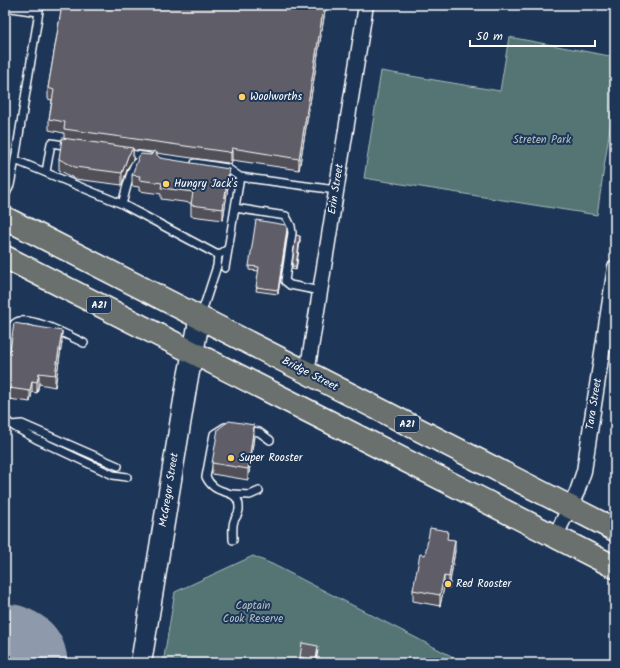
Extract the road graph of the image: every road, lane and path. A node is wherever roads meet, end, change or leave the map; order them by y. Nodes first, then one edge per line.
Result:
1 (366, 5) edge
2 (5, 7) edge
3 (39, 9) edge
4 (74, 146) edge
5 (120, 153) edge
6 (16, 160) junction
7 (188, 165) edge
8 (46, 172) junction
9 (240, 177) junction
10 (336, 190) junction
11 (5, 196) edge
12 (122, 204) junction
13 (235, 208) junction
14 (5, 218) edge
15 (228, 249) junction
16 (218, 255) junction
17 (5, 257) edge
18 (615, 266) edge
19 (225, 268) dead end
20 (320, 291) junction
21 (200, 317) junction
22 (84, 343) dead end
23 (193, 353) junction
24 (5, 361) edge
25 (307, 372) junction
26 (5, 419) edge
27 (11, 425) junction
28 (270, 440) dead end
29 (118, 466) dead end
30 (127, 477) dead end
31 (259, 491) dead end
32 (230, 494) junction
33 (570, 508) junction
34 (615, 530) edge
35 (555, 537) junction
36 (233, 540) dead end
37 (615, 567) edge
38 (141, 663) edge

1 - 10 street, Erin Street
2 - 3 lane
3 - 6 lane
4 - 8 lane
5 - 12 lane
6 - 8 lane
6 - 11 lane
7 - 9 lane
8 - 12 lane
9 - 10 lane
9 - 13 lane
10 - 20 street, Erin Street
12 - 16 lane
13 - 15 lane
13 - 20 lane
14 - 21 highway, Bridge Street / A21
15 - 16 lane
15 - 19 lane
16 - 21 lane
17 - 23 highway, A21
18 - 33 street, Tara Street
20 - 25 street, Erin Street
21 - 23 street, McGregor Street
21 - 25 highway, Bridge Street / A21
22 - 24 lane
23 - 35 highway, A21
23 - 38 street, McGregor Street
25 - 33 highway, Bridge Street / A21
26 - 27 lane
27 - 29 lane
27 - 30 lane
28 - 32 lane
31 - 32 lane
32 - 36 lane
33 - 34 highway, Bridge Street / A21
33 - 35 street, Tara Street
35 - 37 highway, A21

